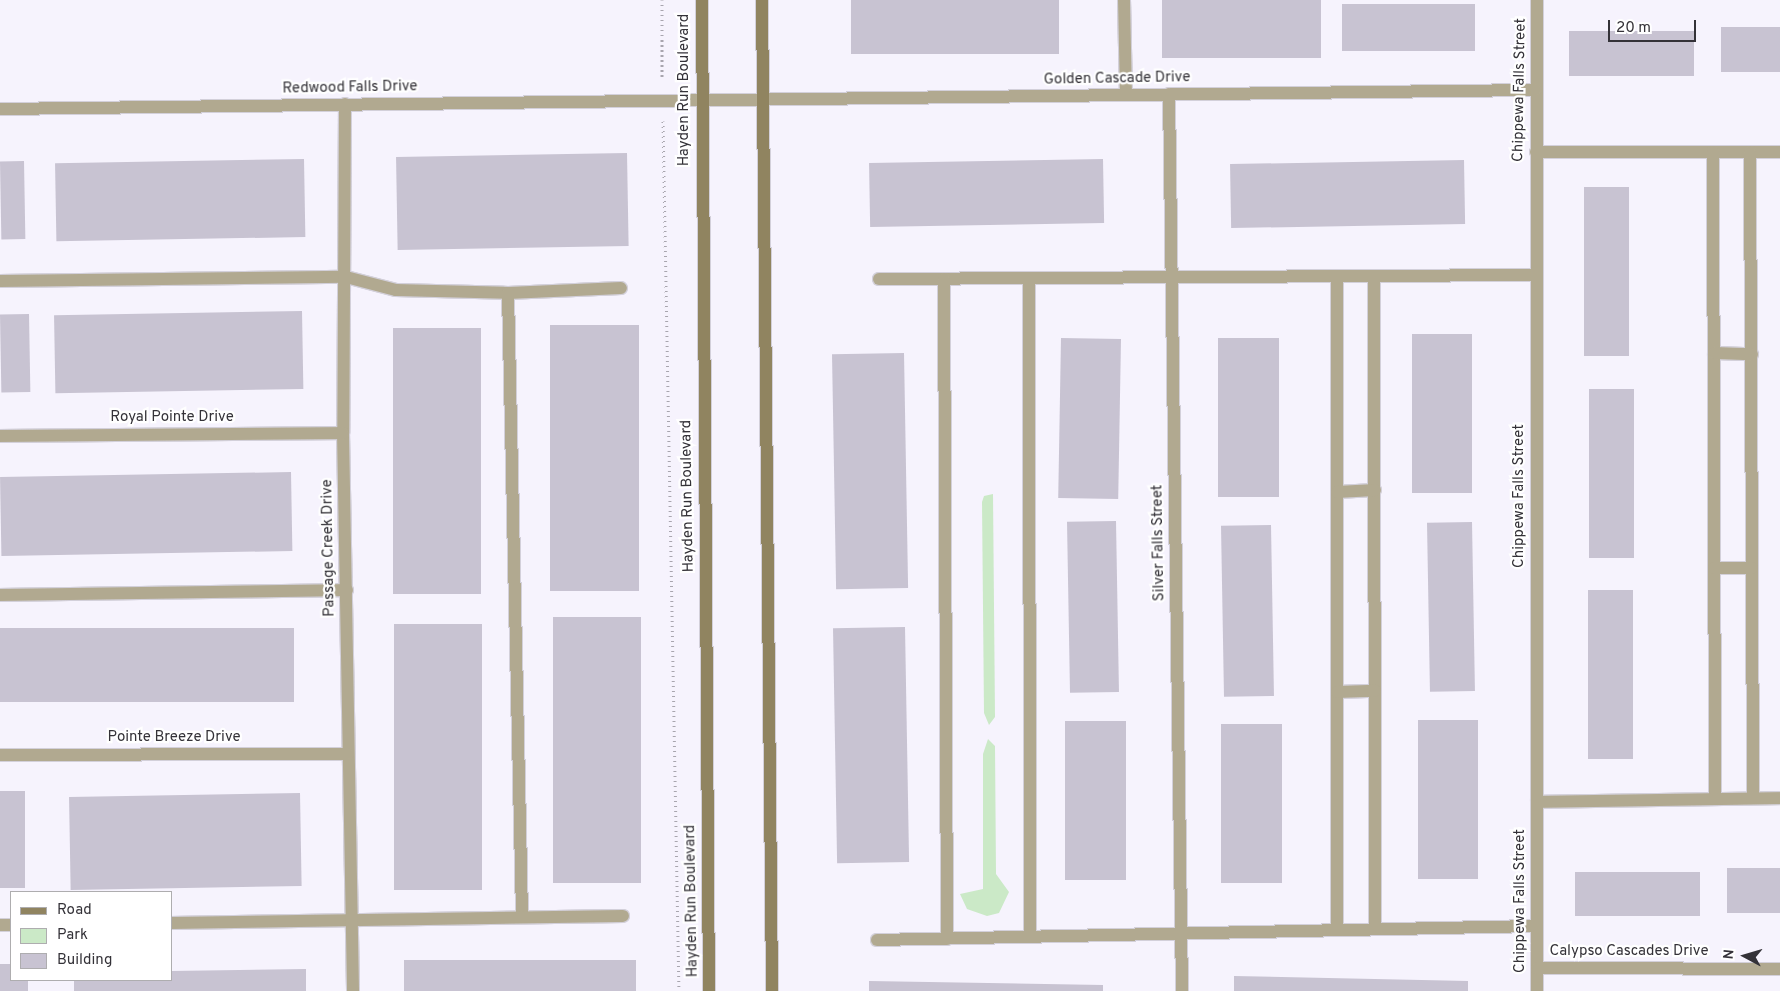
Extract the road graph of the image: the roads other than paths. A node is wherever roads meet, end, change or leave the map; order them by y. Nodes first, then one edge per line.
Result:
1 (702, 0) edge
2 (762, 0) edge
3 (1124, 0) edge
4 (1537, 0) edge
5 (1536, 90) junction
6 (1169, 94) junction
7 (1126, 95) junction
8 (700, 101) junction
9 (762, 101) junction
10 (346, 104) junction
11 (0, 109) edge
12 (1536, 152) junction
13 (1714, 152) junction
14 (1750, 152) junction
15 (1780, 152) edge
16 (1536, 275) junction
17 (1336, 276) junction
18 (1374, 276) junction
19 (346, 278) junction
20 (1029, 278) junction
21 (1171, 278) junction
22 (879, 279) dead end
23 (944, 279) junction
24 (0, 281) edge
25 (621, 288) dead end
26 (508, 293) junction
27 (1714, 353) junction
28 (1752, 354) junction
29 (343, 433) junction
30 (0, 436) edge
31 (1375, 490) junction
32 (1337, 492) junction
33 (1714, 568) junction
34 (1752, 568) junction
35 (347, 590) junction
36 (0, 595) edge
37 (1374, 691) junction
38 (1337, 692) junction
39 (348, 754) junction
40 (0, 755) edge
41 (1753, 798) junction
42 (1780, 798) edge
43 (1714, 799) junction
44 (1537, 802) junction
45 (522, 916) junction
46 (624, 916) dead end
47 (352, 921) junction
48 (172, 923) edge
49 (1537, 926) junction
50 (1375, 929) junction
51 (1337, 930) junction
52 (1182, 934) junction
53 (1030, 937) junction
54 (947, 939) junction
55 (877, 940) dead end
56 (1537, 968) junction
57 (1780, 970) edge
58 (353, 991) edge
59 (709, 991) edge
60 (772, 991) edge
61 (1182, 991) edge
62 (1537, 991) edge

1 - 8 main road, Hayden Run Boulevard
2 - 9 main road
3 - 7 street
4 - 5 street, Chippewa Falls Street
5 - 6 street, Golden Cascade Drive
5 - 12 street, Chippewa Falls Street
6 - 7 street, Golden Cascade Drive
6 - 21 street, Silver Falls Street
7 - 9 street, Golden Cascade Drive
8 - 9 street, Golden Cascade Drive
8 - 10 street, Redwood Falls Drive
8 - 59 main road, Hayden Run Boulevard
9 - 60 main road
10 - 11 street, Redwood Falls Drive
10 - 19 street, Passage Creek Drive
12 - 13 street
12 - 16 street, Chippewa Falls Street
13 - 14 street
13 - 27 street
14 - 15 street
14 - 28 street
16 - 18 street
16 - 44 street, Chippewa Falls Street
17 - 18 street
17 - 21 street
17 - 32 street
18 - 31 street
19 - 24 street
19 - 26 street
19 - 29 street, Passage Creek Drive
20 - 21 street
20 - 23 street
20 - 53 street
21 - 52 street, Silver Falls Street
22 - 23 street
23 - 54 street
25 - 26 street
26 - 45 street
27 - 28 street
27 - 33 street
28 - 34 street
29 - 30 street, Royal Pointe Drive
29 - 35 street, Passage Creek Drive
31 - 32 street
31 - 37 street
32 - 38 street
33 - 34 street
33 - 43 street
34 - 41 street
35 - 36 street
35 - 39 street, Passage Creek Drive
37 - 38 street
37 - 50 street
38 - 51 street
39 - 40 street, Pointe Breeze Drive
39 - 47 street, Passage Creek Drive
41 - 42 street
41 - 43 street
43 - 44 street
44 - 49 street, Chippewa Falls Street
45 - 46 street
45 - 47 street
47 - 48 street
47 - 58 street, Passage Creek Drive
49 - 50 street
49 - 56 street, Chippewa Falls Street
50 - 51 street
51 - 52 street
52 - 53 street
52 - 61 street, Silver Falls Street
53 - 54 street
54 - 55 street
56 - 57 street, Calypso Cascades Drive
56 - 62 street, Chippewa Falls Street

